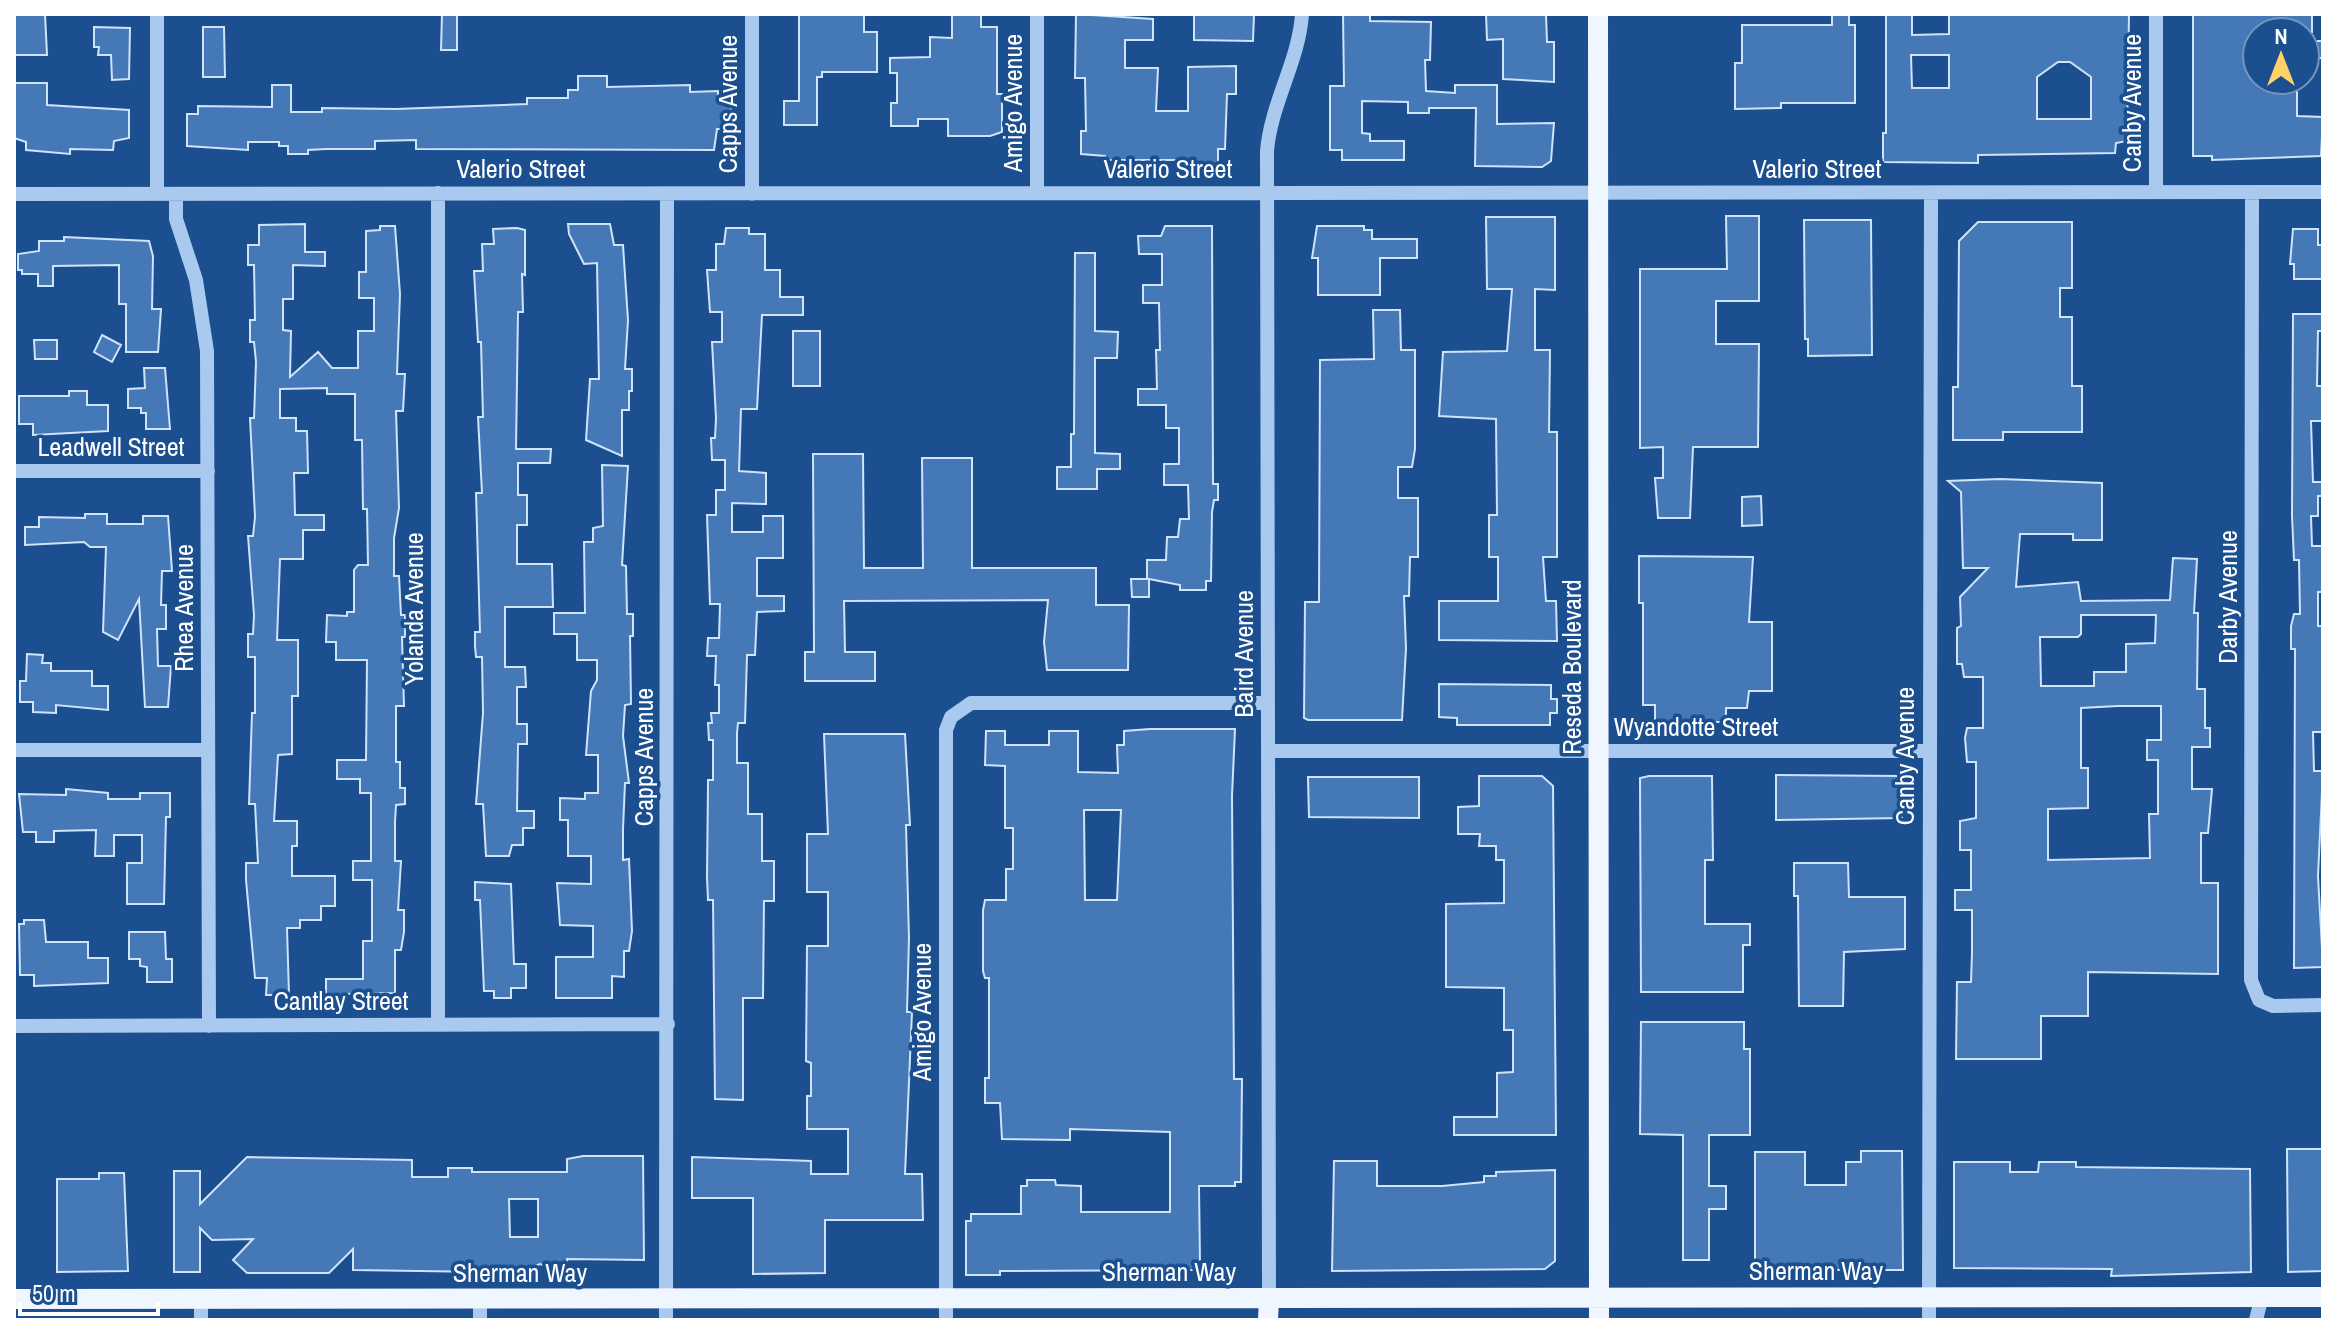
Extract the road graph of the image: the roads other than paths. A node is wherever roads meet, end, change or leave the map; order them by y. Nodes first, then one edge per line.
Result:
1 (157, 14) edge
2 (752, 14) edge
3 (1037, 14) edge
4 (1302, 14) edge
5 (1598, 14) edge
6 (2156, 14) edge
7 (1267, 192) junction
8 (1598, 192) junction
9 (2156, 192) junction
10 (2252, 192) junction
11 (2323, 192) edge
12 (438, 193) junction
13 (1037, 193) junction
14 (1931, 193) junction
15 (14, 194) edge
16 (157, 194) junction
17 (176, 194) junction
18 (667, 194) junction
19 (752, 194) junction
20 (14, 471) edge
21 (208, 471) junction
22 (1268, 703) junction
23 (14, 750) edge
24 (208, 750) junction
25 (1597, 750) junction
26 (1269, 751) junction
27 (1930, 751) junction
28 (2323, 1005) edge
29 (668, 1024) junction
30 (438, 1025) junction
31 (14, 1026) edge
32 (209, 1026) junction
33 (1929, 1296) junction
34 (2262, 1296) junction
35 (1599, 1297) junction
36 (2323, 1297) edge
37 (667, 1298) junction
38 (1269, 1298) junction
39 (14, 1299) edge
40 (201, 1299) junction
41 (946, 1299) junction
42 (480, 1310) edge
43 (201, 1320) edge
44 (666, 1320) edge
45 (946, 1320) edge
46 (1268, 1320) edge
47 (1599, 1320) edge
48 (1929, 1320) edge
49 (2256, 1320) edge

1 - 16 street
2 - 19 street, Capps Avenue
3 - 13 street, Amigo Avenue
4 - 7 street, Baird Avenue
5 - 8 main road, Reseda Boulevard
6 - 9 street, Canby Avenue
7 - 8 street, Valerio Street
7 - 13 street, Valerio Street
7 - 22 street, Baird Avenue
8 - 14 street, Valerio Street
8 - 25 main road, Reseda Boulevard
9 - 10 street, Valerio Street
9 - 14 street, Valerio Street
10 - 11 street, Valerio Street
10 - 28 street, Darby Avenue
12 - 17 street, Valerio Street
12 - 18 street, Valerio Street
12 - 30 street, Yolanda Avenue
13 - 19 street, Valerio Street
14 - 27 street, Canby Avenue
15 - 16 street, Valerio Street
16 - 17 street, Valerio Street
17 - 21 street, Rhea Avenue
18 - 19 street, Valerio Street
18 - 29 street, Capps Avenue
20 - 21 street, Leadwell Street
21 - 24 street, Rhea Avenue
22 - 26 street, Baird Avenue
22 - 41 street, Amigo Avenue
23 - 24 street
24 - 32 street, Rhea Avenue
25 - 26 street, Wyandotte Street
25 - 27 street, Wyandotte Street
25 - 35 main road, Reseda Boulevard
26 - 38 street, Baird Avenue
27 - 33 street, Canby Avenue
29 - 30 street, Cantlay Street
29 - 37 street, Capps Avenue
30 - 32 street, Cantlay Street
31 - 32 street, Cantlay Street
33 - 34 main road, Sherman Way
33 - 35 main road, Sherman Way
33 - 48 street, Canby Avenue
34 - 36 main road, Sherman Way
34 - 49 street
35 - 38 main road, Sherman Way
35 - 47 main road, Reseda Boulevard
37 - 41 main road, Sherman Way
37 - 42 main road, Sherman Way
37 - 44 street, Capps Avenue
38 - 41 main road, Sherman Way
38 - 46 main road
39 - 40 main road, Sherman Way
40 - 42 main road, Sherman Way
40 - 43 street
41 - 45 street, Amigo Avenue

